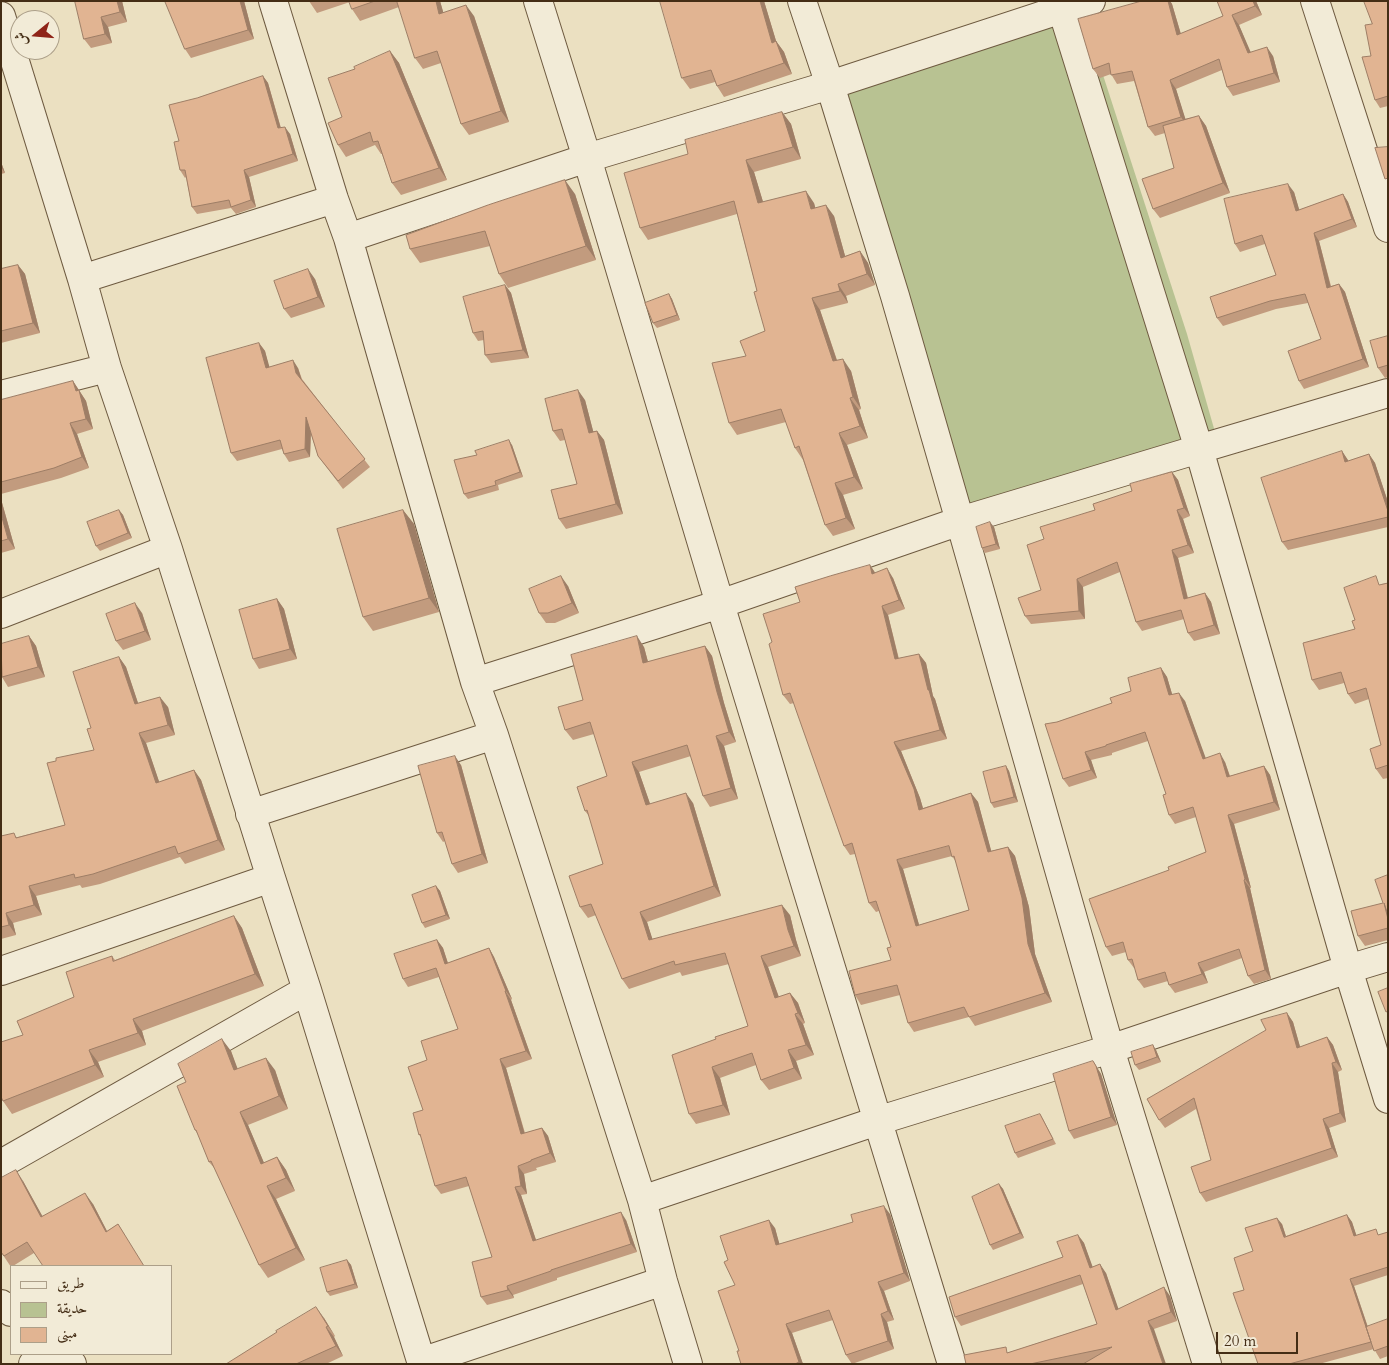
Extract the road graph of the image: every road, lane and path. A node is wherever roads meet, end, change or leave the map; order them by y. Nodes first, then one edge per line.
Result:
1 (273, 1) edge
2 (538, 1) edge
3 (802, 1) edge
4 (1091, 1) edge
5 (1315, 1) edge
6 (1060, 5) edge
7 (1, 16) edge
8 (830, 86) junction
9 (11, 87) edge
10 (587, 158) junction
11 (334, 199) junction
12 (1388, 228) edge
13 (348, 238) junction
14 (82, 279) junction
15 (107, 368) junction
16 (1388, 393) edge
17 (1, 395) edge
18 (1198, 449) junction
19 (960, 521) junction
20 (168, 549) junction
21 (720, 604) junction
22 (1, 614) edge
23 (475, 682) junction
24 (494, 735) junction
25 (250, 814) junction
26 (270, 878) junction
27 (1388, 957) edge
28 (1348, 969) junction
29 (1, 971) edge
30 (307, 990) junction
31 (1110, 1049) junction
32 (1388, 1099) edge
33 (877, 1121) junction
34 (1, 1164) edge
35 (642, 1200) junction
36 (663, 1281) junction
37 (42, 1355) edge
38 (61, 1355) edge
39 (422, 1363) edge
40 (33, 1364) edge
41 (72, 1364) edge
42 (688, 1364) edge
43 (952, 1364) edge
44 (1207, 1364) edge

1 - 11 street
2 - 10 street
3 - 8 street
4 - 6 street
5 - 12 street
6 - 8 street
6 - 18 street
7 - 9 street
8 - 10 street
8 - 19 street
9 - 14 street
10 - 13 street
10 - 21 street
11 - 13 street
11 - 14 street
13 - 23 street
14 - 15 street
15 - 17 street
15 - 20 street
16 - 18 street
18 - 19 street
18 - 28 street
19 - 21 street
19 - 31 street
20 - 22 street
20 - 25 street
21 - 23 street
21 - 33 street
23 - 24 street
24 - 25 street
24 - 35 street
25 - 26 street
26 - 29 street
26 - 30 street
27 - 28 street
28 - 31 street
28 - 32 street
30 - 34 street
30 - 39 street
31 - 33 street
31 - 44 street
33 - 35 street
33 - 43 street
35 - 36 street
36 - 39 street
36 - 42 street
37 - 40 street
38 - 41 street

